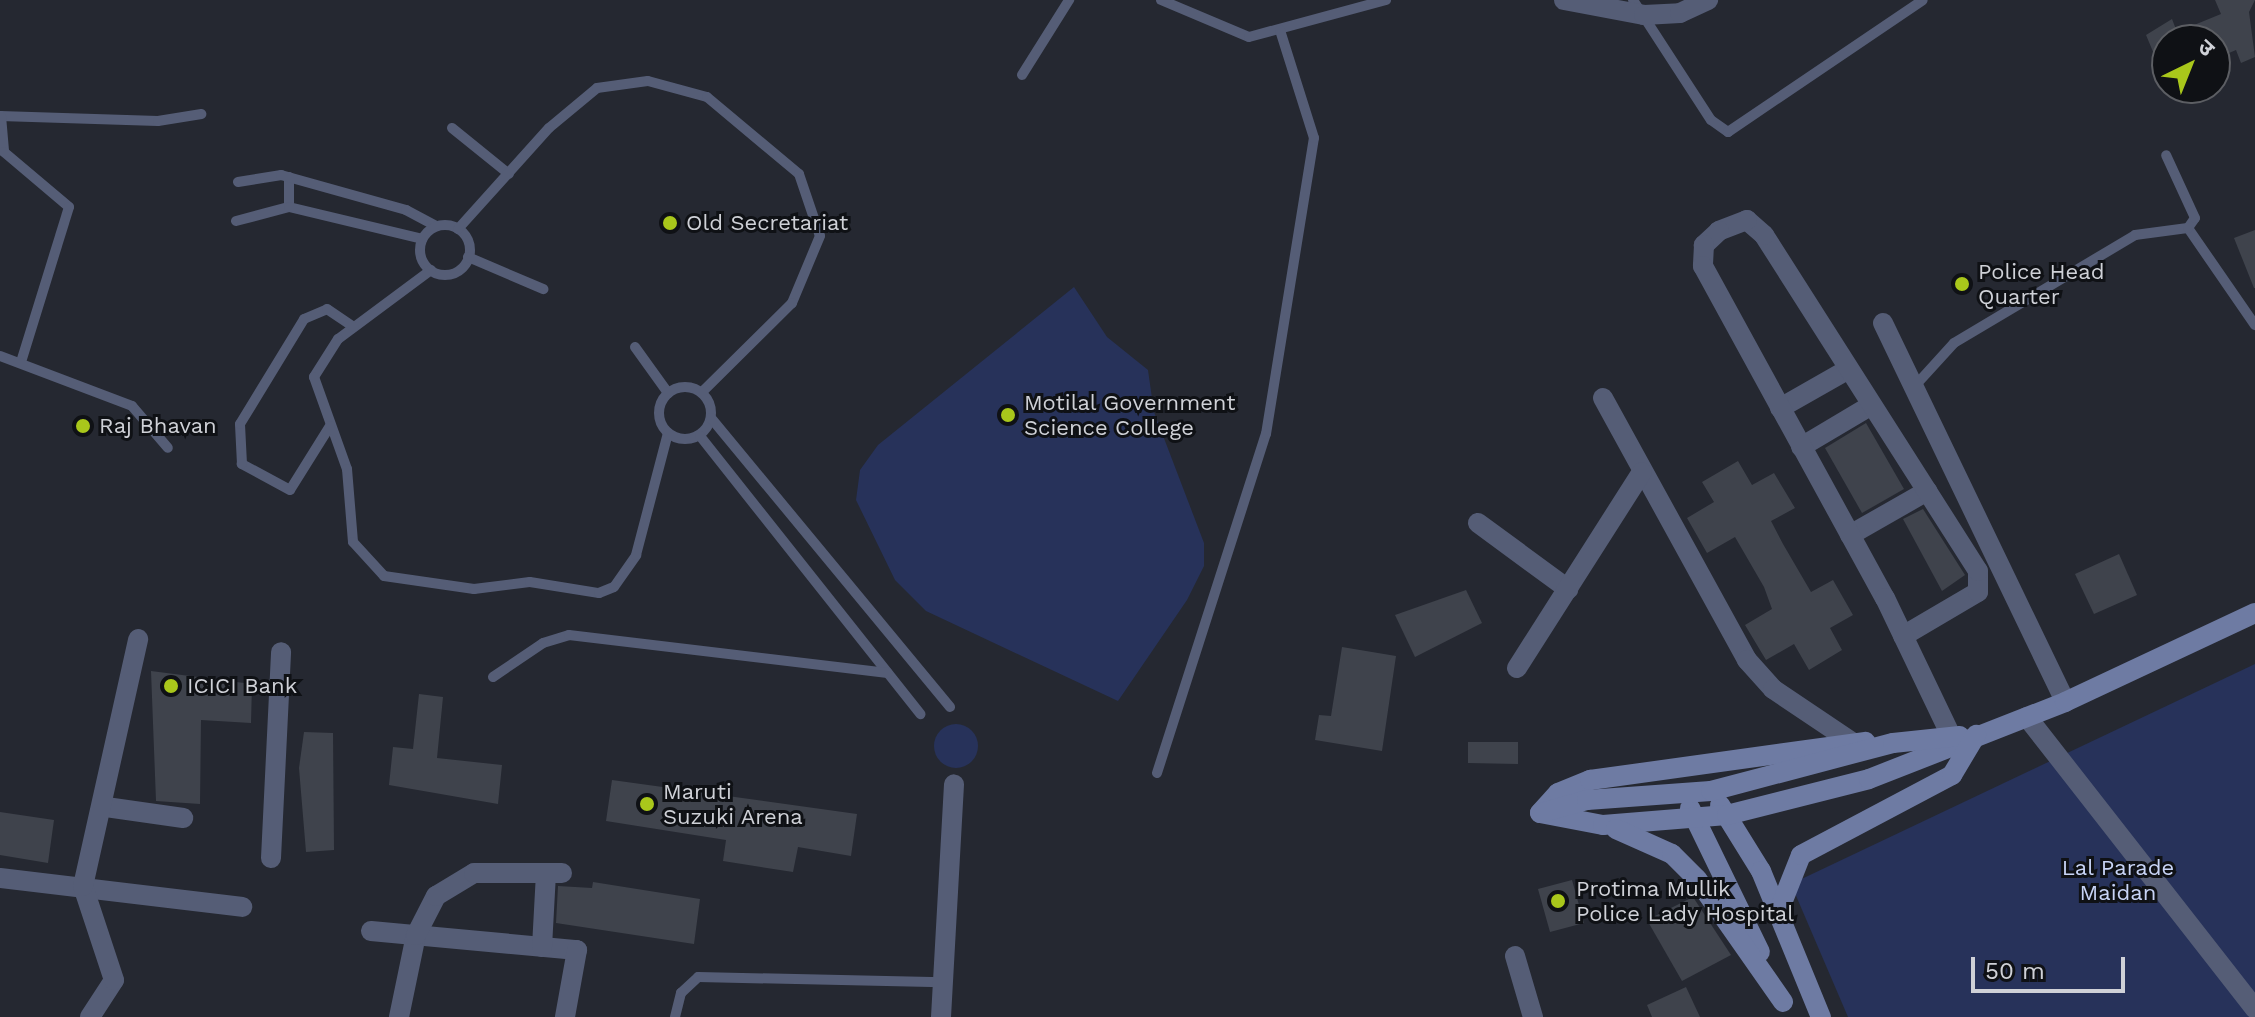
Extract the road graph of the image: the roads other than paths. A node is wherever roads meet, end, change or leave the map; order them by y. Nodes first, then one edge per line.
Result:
1 (1069, 0) edge
2 (1161, 0) edge
3 (1386, 0) edge
4 (1564, 0) edge
5 (1708, 0) edge
6 (1923, 0) edge
7 (1638, 8) edge
8 (1280, 30) junction
9 (1022, 75) dead end
10 (201, 114) dead end
11 (1, 116) edge
12 (452, 128) dead end
13 (2166, 155) dead end
14 (509, 174) junction
15 (289, 177) junction
16 (238, 182) dead end
17 (289, 207) junction
18 (236, 221) dead end
19 (436, 226) junction
20 (2188, 228) junction
21 (458, 229) junction
22 (422, 239) junction
23 (468, 257) junction
24 (431, 270) junction
25 (543, 289) dead end
26 (1883, 323) dead end
27 (2255, 325) edge
28 (354, 327) junction
29 (635, 347) dead end
30 (0, 356) edge
31 (21, 362) junction
32 (1847, 370) junction
33 (1914, 387) junction
34 (702, 392) junction
35 (668, 393) junction
36 (1603, 398) dead end
37 (1870, 406) junction
38 (1780, 408) junction
39 (711, 418) junction
40 (330, 426) junction
41 (668, 433) junction
42 (700, 436) junction
43 (1801, 447) junction
44 (168, 448) dead end
45 (1642, 472) junction
46 (1927, 491) junction
47 (1478, 523) dead end
48 (1850, 535) junction
49 (1568, 589) junction
50 (2255, 613) edge
51 (1903, 636) junction
52 (138, 639) dead end
53 (281, 652) dead end
54 (1517, 668) dead end
55 (888, 673) junction
56 (493, 677) dead end
57 (2065, 702) junction
58 (950, 707) dead end
59 (920, 714) dead end
60 (2027, 717) junction
61 (1976, 735) junction
62 (1951, 736) junction
63 (1904, 741) junction
64 (1852, 742) junction
65 (1157, 773) dead end
66 (954, 784) dead end
67 (1711, 791) junction
68 (1682, 794) junction
69 (106, 807) junction
70 (1540, 813) junction
71 (1727, 815) junction
72 (183, 818) dead end
73 (1695, 818) junction
74 (1603, 825) junction
75 (271, 858) dead end
76 (0, 878) edge
77 (83, 886) junction
78 (242, 907) dead end
79 (1778, 913) junction
80 (371, 931) dead end
81 (416, 935) junction
82 (542, 947) junction
83 (1515, 956) dead end
84 (943, 982) junction
85 (1787, 1009) edge
86 (2255, 1009) edge
87 (90, 1017) edge
88 (399, 1017) edge
89 (565, 1017) edge
90 (675, 1017) edge
91 (941, 1017) edge
92 (1533, 1017) edge
93 (1821, 1017) edge

1 - 9 lane
2 - 8 lane
3 - 8 lane
4 - 7 street
5 - 7 street
6 - 7 lane
8 - 65 lane
10 - 11 lane
11 - 31 lane
12 - 14 lane
13 - 20 lane
14 - 21 lane
14 - 34 lane
15 - 16 lane
15 - 17 lane
15 - 19 lane
17 - 18 lane
17 - 22 lane
19 - 21 lane
19 - 22 lane
20 - 27 lane
20 - 33 lane
21 - 23 lane
22 - 24 lane
23 - 24 lane
23 - 25 lane
24 - 28 lane
26 - 33 street
28 - 40 lane
28 - 40 lane
29 - 35 lane
30 - 31 lane
31 - 44 lane
32 - 37 street
32 - 38 street
32 - 38 street
33 - 57 street
34 - 35 lane
34 - 39 lane
35 - 41 lane
36 - 45 street
37 - 43 street
37 - 46 street
38 - 43 street
39 - 42 lane
39 - 58 lane
40 - 41 lane
41 - 42 lane
42 - 55 lane
43 - 48 street
45 - 49 street
45 - 64 street
46 - 48 street
46 - 51 street
47 - 49 street
48 - 51 street
49 - 54 street
50 - 57 main road
51 - 62 street
52 - 69 street
53 - 75 street
55 - 56 lane
55 - 59 lane
57 - 60 main road
60 - 61 main road
60 - 86 street
61 - 62 main road
61 - 71 main road
61 - 79 main road
62 - 63 main road
63 - 64 main road
63 - 67 main road
64 - 70 main road
66 - 84 street
67 - 68 main road
67 - 71 main road
68 - 70 main road
68 - 73 main road
69 - 72 street
69 - 77 street
70 - 74 main road
71 - 73 main road
71 - 79 main road
73 - 74 main road
73 - 85 main road
74 - 85 main road
76 - 77 street
77 - 78 street
77 - 87 street
79 - 93 main road
80 - 81 street
81 - 82 street
81 - 82 street
81 - 88 street
82 - 89 street
83 - 92 street
84 - 90 lane
84 - 91 street

